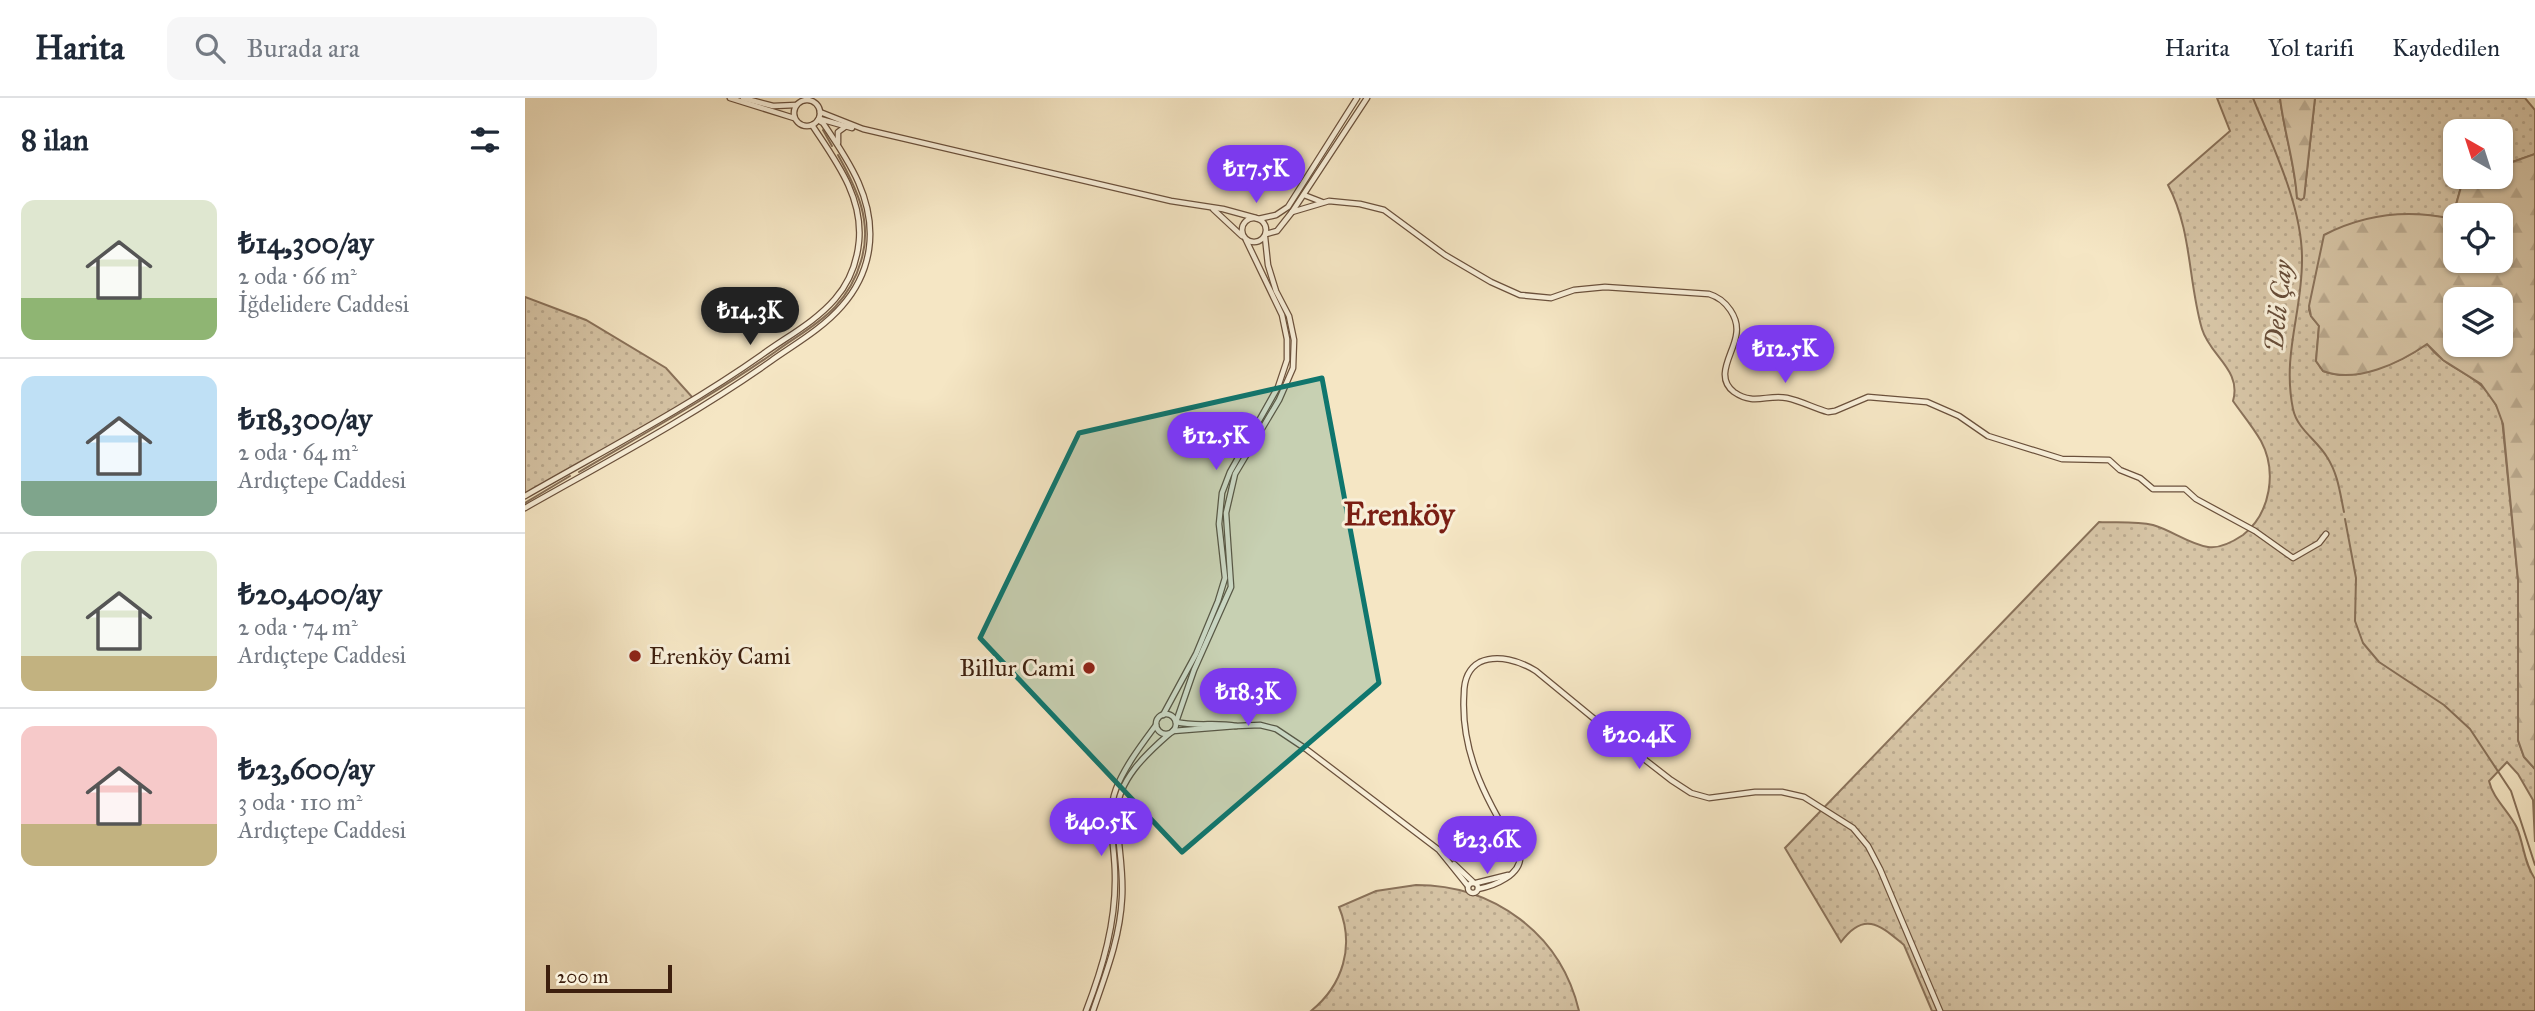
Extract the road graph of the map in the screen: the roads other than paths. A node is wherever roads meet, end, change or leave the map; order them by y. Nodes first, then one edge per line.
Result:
1 (730, 98) edge
2 (1357, 98) edge
3 (1367, 98) edge
4 (807, 99) edge
5 (746, 100) edge
6 (796, 101) edge
7 (819, 117) junction
8 (795, 119) junction
9 (812, 125) junction
10 (845, 127) junction
11 (863, 129) junction
12 (839, 147) junction
13 (830, 152) junction
14 (843, 153) junction
15 (1302, 193) junction
16 (1323, 202) junction
17 (1213, 208) junction
18 (1293, 212) junction
19 (1257, 218) junction
20 (1265, 235) junction
21 (1245, 239) junction
22 (525, 496) edge
23 (525, 508) edge
24 (2326, 534) dead end
25 (1163, 715) junction
26 (1175, 722) junction
27 (1156, 725) junction
28 (1236, 726) junction
29 (1171, 732) junction
30 (1451, 863) junction
31 (1509, 875) junction
32 (1475, 883) junction
33 (1468, 886) junction
34 (1478, 889) junction
35 (1086, 1011) edge
36 (1093, 1011) edge
37 (1940, 1011) edge

1 - 5 street
2 - 15 street
3 - 15 street
4 - 6 street
4 - 7 street
5 - 6 street
5 - 8 street
6 - 8 street
7 - 9 street
7 - 10 street
7 - 11 street
7 - 12 street
8 - 9 street
9 - 13 street
10 - 11 street
10 - 12 street
11 - 17 street
12 - 14 street
13 - 14 street
13 - 22 street
14 - 23 street
15 - 16 street
15 - 18 street
15 - 19 street
16 - 18 street
16 - 24 street
17 - 19 street
17 - 21 street
18 - 20 street
19 - 20 street
19 - 21 street
20 - 21 street
20 - 26 street
21 - 25 street
25 - 26 street
25 - 27 street
26 - 28 street
26 - 29 street
27 - 29 street
27 - 35 street
28 - 29 street
28 - 30 street
29 - 36 street
30 - 32 street
30 - 33 street
31 - 32 street
31 - 34 street
31 - 37 street
32 - 33 street
32 - 34 street
33 - 34 street

